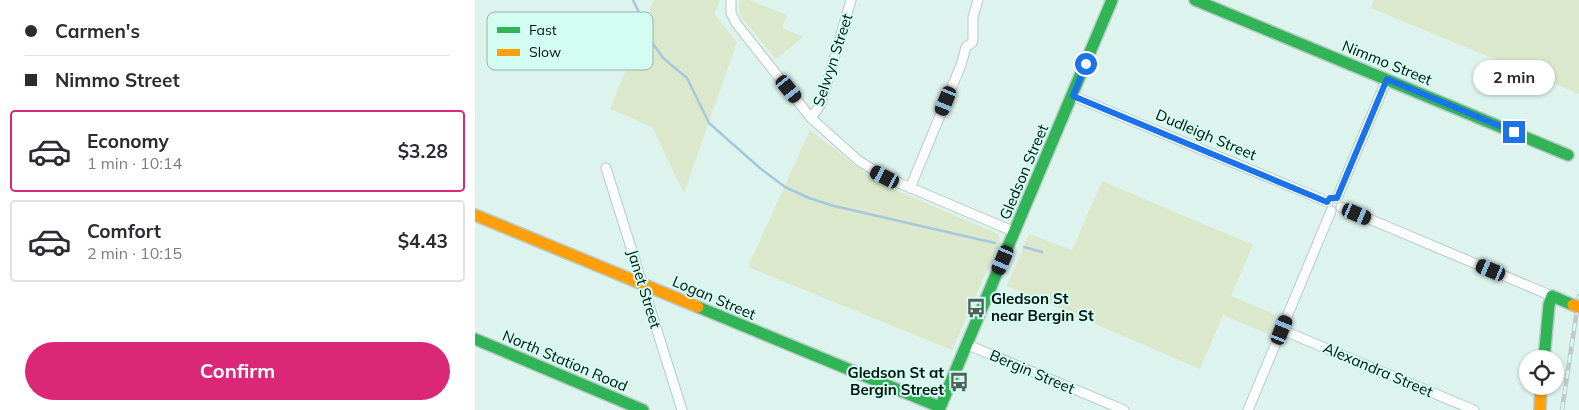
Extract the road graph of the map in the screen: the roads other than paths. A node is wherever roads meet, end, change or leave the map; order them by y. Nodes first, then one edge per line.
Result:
1 (731, 0) edge
2 (851, 0) edge
3 (977, 0) edge
4 (1112, 0) edge
5 (1195, 0) edge
6 (1387, 79) junction
7 (1073, 96) junction
8 (811, 118) junction
9 (1568, 155) dead end
10 (606, 168) dead end
11 (910, 188) junction
12 (1337, 198) junction
13 (1327, 202) junction
14 (1341, 207) junction
15 (1331, 211) junction
16 (475, 215) edge
17 (1015, 232) junction
18 (643, 284) junction
19 (1552, 296) junction
20 (1576, 306) edge
21 (1282, 330) junction
22 (475, 340) edge
23 (968, 345) junction
24 (1545, 350) edge
25 (1540, 395) edge
26 (940, 409) edge
27 (643, 410) edge
28 (682, 410) edge
29 (1124, 410) edge
30 (1248, 410) edge
31 (1474, 410) edge
32 (1539, 410) edge

1 - 8 street
2 - 8 street, Selwyn Street
3 - 11 street
4 - 7 street, Gledson Street
5 - 6 street, Nimmo Street
6 - 9 street, Nimmo Street
6 - 12 street
7 - 13 street, Dudleigh Street
7 - 17 street, Gledson Street
8 - 11 street
10 - 18 street, Janet Street
11 - 17 street
12 - 13 street
12 - 14 street
13 - 15 street
14 - 15 street
14 - 19 street
15 - 21 street
16 - 18 street, Logan Street
17 - 23 street, Gledson Street
18 - 26 street, Logan Street
18 - 28 street, Janet Street
19 - 20 street
19 - 24 street
21 - 30 street
21 - 31 street, Alexandra Street
22 - 27 street, North Station Road
23 - 26 street, Gledson Street
23 - 29 street, Bergin Street
25 - 32 street

